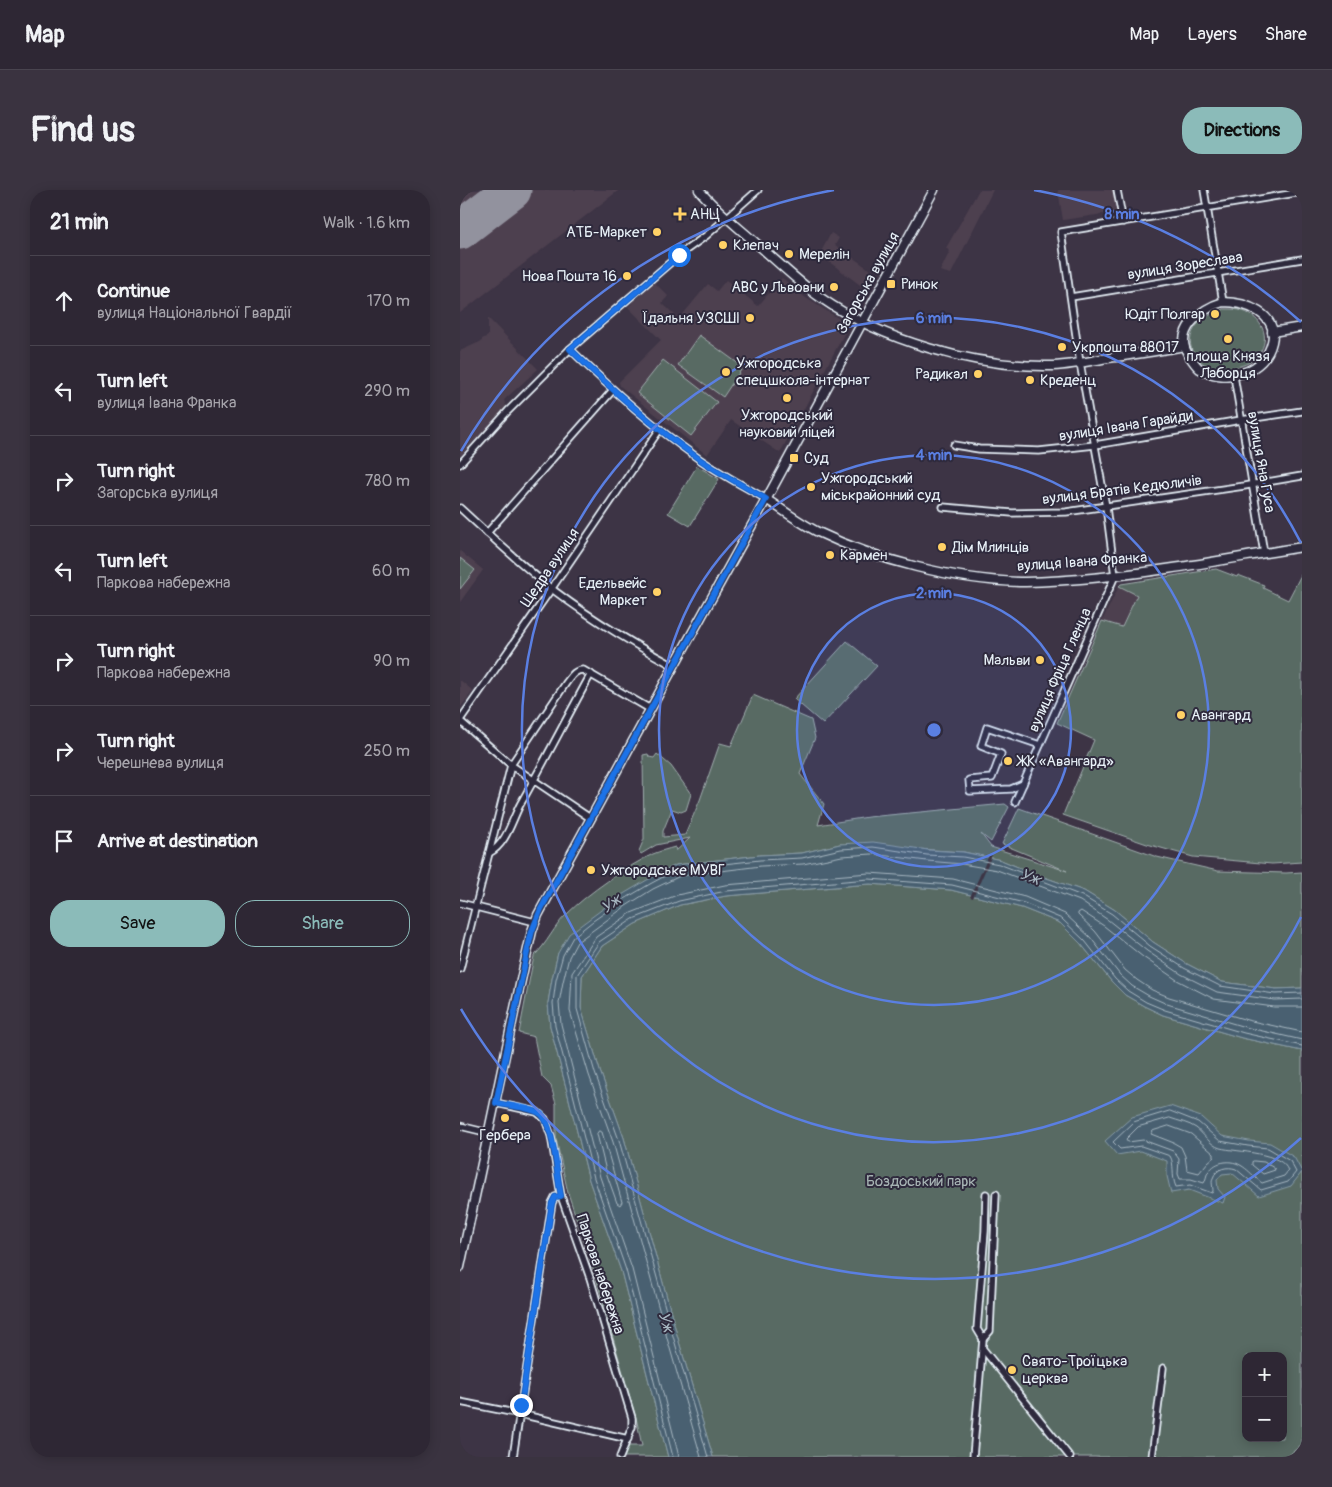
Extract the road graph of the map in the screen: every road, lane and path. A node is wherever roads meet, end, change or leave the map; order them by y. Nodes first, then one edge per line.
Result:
1 (699, 190) edge
2 (758, 190) edge
3 (934, 190) edge
4 (1117, 190) edge
5 (1204, 190) edge
6 (1302, 192) edge
7 (1207, 207) junction
8 (727, 218) junction
9 (1123, 222) junction
10 (1302, 259) edge
11 (1218, 273) junction
12 (1071, 297) junction
13 (1223, 302) junction
14 (862, 322) junction
15 (1302, 327) edge
16 (1272, 332) junction
17 (1184, 346) junction
18 (570, 349) junction
19 (1080, 362) junction
20 (1234, 376) junction
21 (613, 390) junction
22 (1302, 411) edge
23 (1241, 420) junction
24 (660, 429) junction
25 (954, 445) dead end
26 (1095, 446) junction
27 (460, 464) edge
28 (1302, 476) edge
29 (1253, 485) junction
30 (766, 499) junction
31 (944, 507) dead end
32 (1106, 507) junction
33 (460, 508) edge
34 (487, 533) junction
35 (1302, 547) edge
36 (1264, 553) junction
37 (1115, 576) junction
38 (552, 588) junction
39 (674, 666) junction
40 (590, 674) junction
41 (650, 709) junction
42 (460, 720) edge
43 (1040, 745) junction
44 (511, 765) junction
45 (535, 781) junction
46 (1023, 784) junction
47 (1015, 802) dead end
48 (590, 818) junction
49 (489, 853) junction
50 (460, 903) edge
51 (475, 907) junction
52 (536, 922) junction
53 (460, 969) edge
54 (496, 1103) junction
55 (460, 1126) edge
56 (489, 1133) junction
57 (986, 1194) dead end
58 (996, 1194) dead end
59 (561, 1196) junction
60 (460, 1267) edge
61 (984, 1339) junction
62 (983, 1349) junction
63 (1163, 1368) dead end
64 (460, 1402) edge
65 (520, 1414) junction
66 (628, 1439) junction
67 (513, 1457) edge
68 (620, 1457) edge
69 (973, 1457) edge
70 (1070, 1457) edge
71 (1152, 1457) edge

1 - 8 street
2 - 8 street
3 - 14 street, Загорська вулиця
4 - 9 street
5 - 7 street
6 - 7 street
7 - 9 street
7 - 11 street
8 - 14 street
8 - 18 street
9 - 12 street
10 - 11 street, вулиця Зореслава
11 - 12 street, вулиця Зореслава
11 - 13 street
12 - 19 street
13 - 16 street
13 - 17 street
14 - 19 street
14 - 30 street, Загорська вулиця
15 - 16 street
16 - 20 street
17 - 19 street
17 - 20 street
18 - 21 street, вулиця Івана Франка
18 - 27 street
19 - 26 street
20 - 23 street, вулиця Яна Гуса
21 - 24 street, вулиця Івана Франка
21 - 34 street
22 - 23 street, вулиця Івана Гарайди
23 - 26 street, вулиця Івана Гарайди
23 - 29 street, вулиця Яна Гуса
24 - 30 street, вулиця Івана Франка
24 - 38 street, Щедра вулиця
25 - 26 street, вулиця Івана Гарайди
26 - 32 street
28 - 29 street, вулиця Братів Кедюличів
29 - 32 street, вулиця Братів Кедюличів
29 - 36 street, вулиця Яна Гуса
30 - 37 street, вулиця Івана Франка
30 - 39 street, Загорська вулиця
31 - 32 street, вулиця Братів Кедюличів
32 - 37 street
33 - 34 street
34 - 38 street
35 - 36 street, вулиця Івана Франка
36 - 37 street, вулиця Івана Франка
37 - 43 street, вулиця Фріца Гленца
38 - 39 street
38 - 42 street, Щедра вулиця
39 - 41 street, Загорська вулиця
40 - 41 street
40 - 44 street
40 - 45 street
41 - 48 street, Загорська вулиця
42 - 44 street
43 - 46 street, вулиця Фріца Гленца
43 - 46 street
44 - 45 street
44 - 49 street
45 - 48 street
45 - 49 street
46 - 47 street, вулиця Фріца Гленца
48 - 52 street, Загорська вулиця
49 - 51 street
50 - 51 street
51 - 52 street
51 - 53 street
52 - 54 street, Загорська вулиця
54 - 56 street, Загорська вулиця
54 - 59 street, Паркова набережна
55 - 56 street
56 - 60 street, Загорська вулиця
57 - 61 street
58 - 61 street
59 - 65 street
59 - 66 street, Паркова набережна
61 - 62 street
62 - 69 street
62 - 70 street
63 - 71 street
64 - 65 street
65 - 66 street
65 - 67 street
66 - 68 street, Паркова набережна

